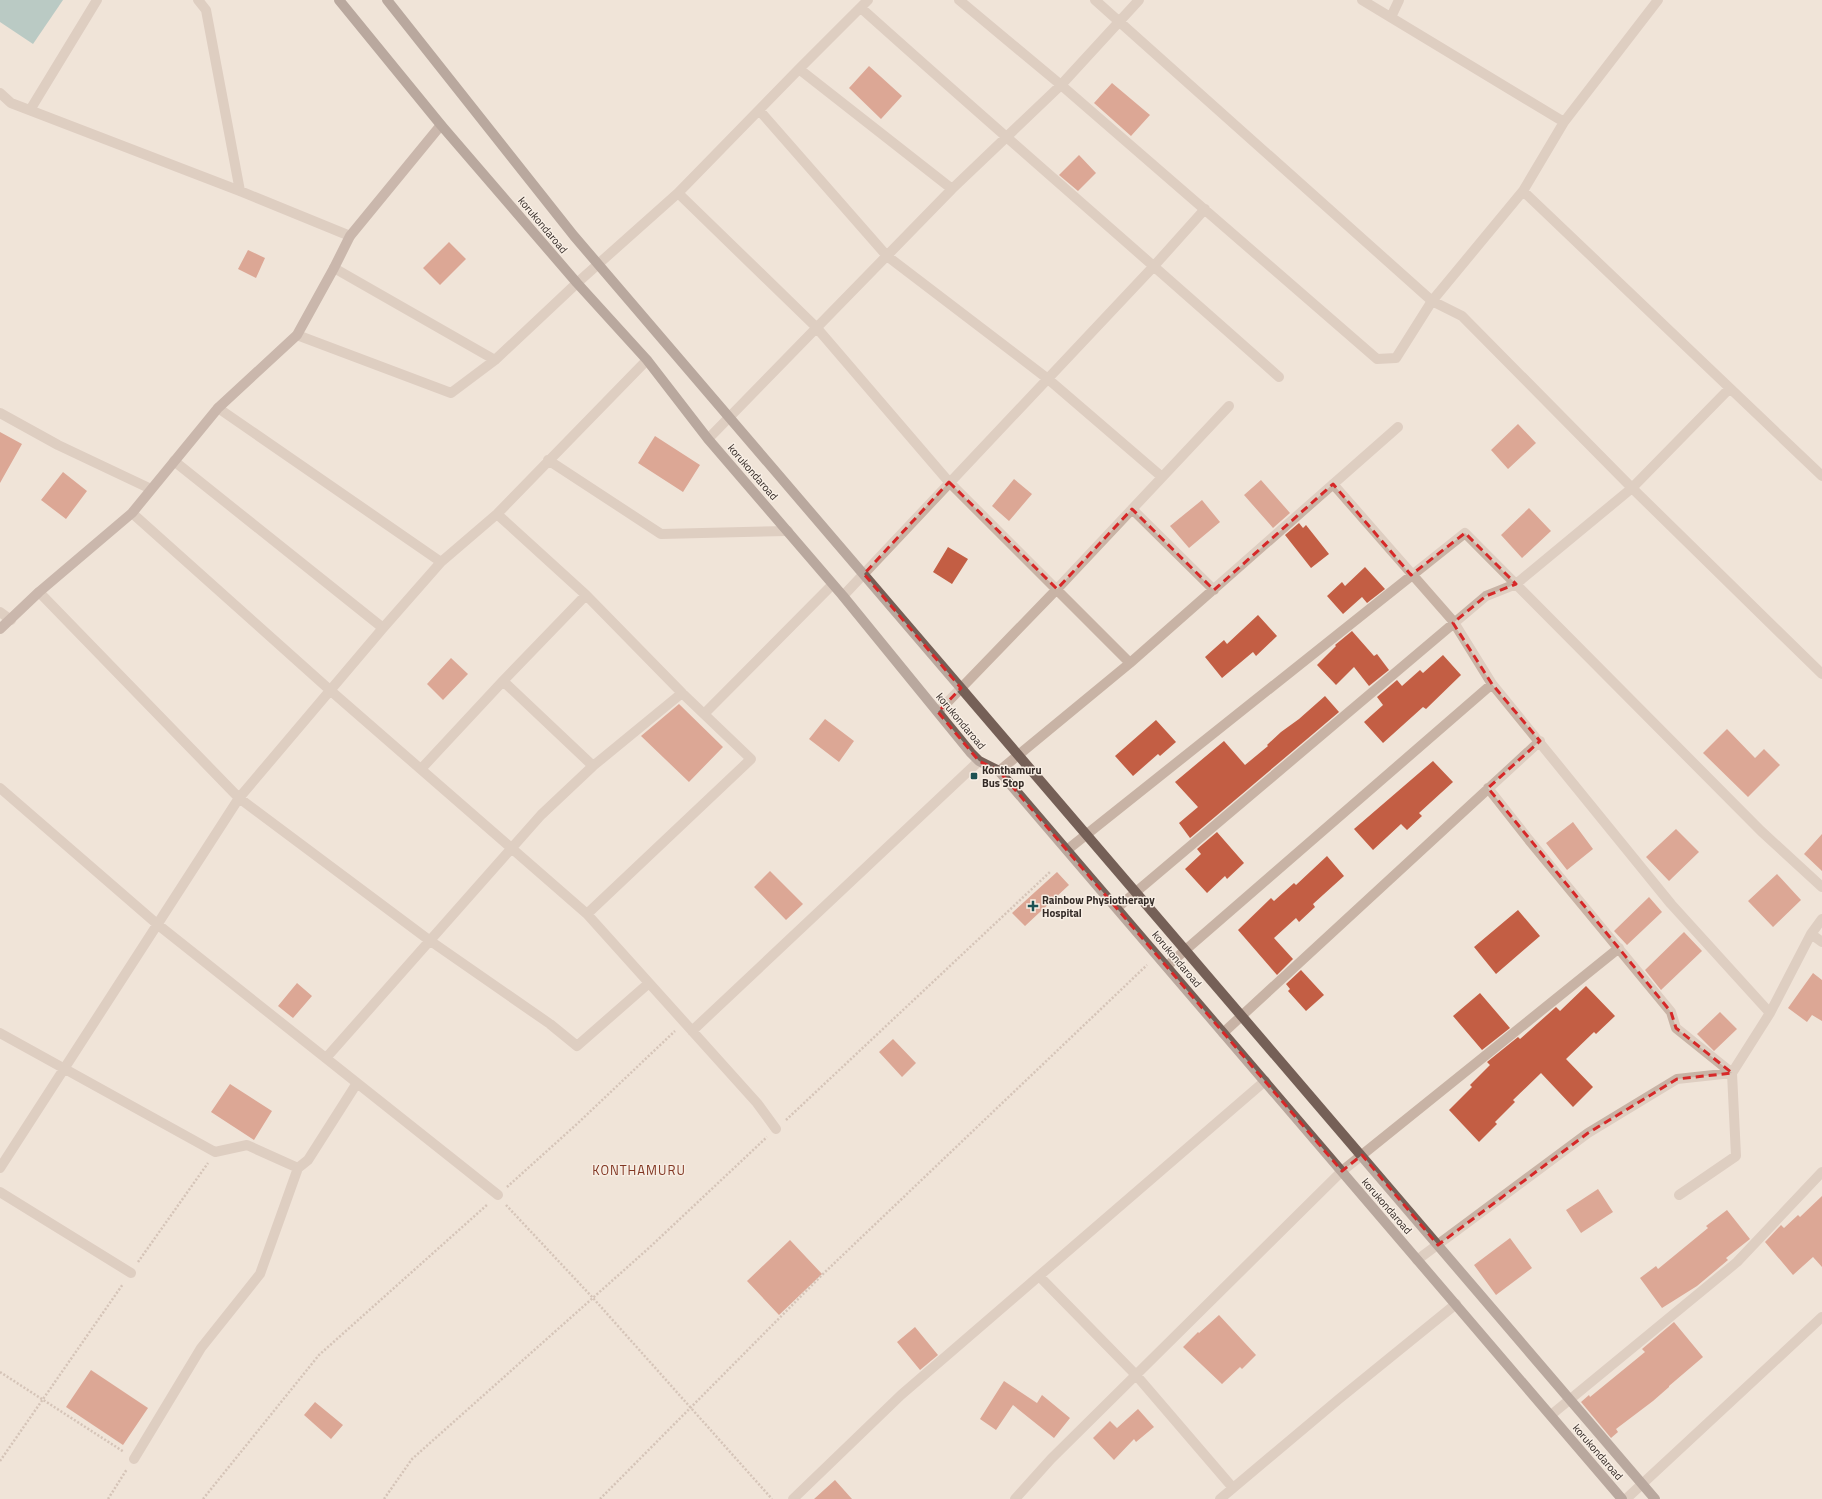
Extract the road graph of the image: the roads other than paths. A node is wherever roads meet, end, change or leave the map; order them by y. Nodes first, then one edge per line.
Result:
1 (97, 0) edge
2 (198, 0) edge
3 (339, 0) edge
4 (387, 0) edge
5 (868, 0) edge
6 (959, 0) edge
7 (1095, 0) edge
8 (1139, 0) edge
9 (1362, 0) edge
10 (1399, 0) edge
11 (1658, 0) edge
12 (861, 8) junction
13 (1391, 17) junction
14 (1118, 21) junction
15 (799, 69) junction
16 (1061, 86) junction
17 (0, 93) edge
18 (30, 110) junction
19 (759, 110) junction
20 (1564, 122) junction
21 (441, 125) junction
22 (1006, 138) junction
23 (952, 189) junction
24 (240, 190) junction
25 (1523, 191) junction
26 (678, 193) junction
27 (1205, 209) junction
28 (350, 236) junction
29 (887, 256) junction
30 (598, 264) junction
31 (1154, 266) junction
32 (334, 268) junction
33 (577, 283) junction
34 (1432, 301) junction
35 (816, 327) junction
36 (297, 335) junction
37 (495, 360) junction
38 (647, 360) junction
39 (1279, 377) dead end
40 (1048, 379) junction
41 (1729, 389) junction
42 (1229, 406) dead end
43 (218, 408) junction
44 (0, 413) edge
45 (729, 417) junction
46 (1398, 427) dead end
47 (708, 438) junction
48 (548, 460) junction
49 (174, 461) junction
50 (1822, 476) edge
51 (1162, 477) junction
52 (949, 482) junction
53 (1333, 484) junction
54 (1632, 488) junction
55 (151, 489) junction
56 (1132, 509) junction
57 (132, 513) junction
58 (497, 514) junction
59 (788, 531) junction
60 (441, 562) junction
61 (864, 574) junction
62 (1411, 575) junction
63 (1516, 584) junction
64 (832, 586) junction
65 (1057, 589) junction
66 (1214, 590) junction
67 (39, 592) junction
68 (586, 595) junction
69 (843, 596) junction
70 (0, 612) edge
71 (11, 620) junction
72 (1453, 623) junction
73 (383, 628) junction
74 (0, 629) edge
75 (1130, 663) junction
76 (1822, 674) edge
77 (502, 681) junction
78 (1492, 684) junction
79 (961, 688) junction
80 (331, 691) junction
81 (682, 693) junction
82 (938, 712) junction
83 (704, 714) junction
84 (1540, 741) junction
85 (1019, 755) junction
86 (979, 761) junction
87 (593, 766) junction
88 (421, 769) junction
89 (999, 771) junction
90 (0, 788) edge
91 (1488, 788) junction
92 (239, 798) junction
93 (1086, 834) junction
94 (511, 848) junction
95 (1067, 850) junction
96 (1822, 887) edge
97 (1136, 892) junction
98 (1117, 908) junction
99 (587, 914) junction
100 (1822, 919) edge
101 (157, 924) junction
102 (1811, 934) junction
103 (429, 940) junction
104 (1822, 942) edge
105 (1619, 948) junction
106 (1186, 950) junction
107 (1167, 966) junction
108 (649, 984) junction
109 (1770, 1013) junction
110 (1242, 1016) junction
111 (692, 1030) junction
112 (0, 1033) edge
113 (1223, 1033) junction
114 (326, 1058) junction
115 (64, 1068) junction
116 (1732, 1073) junction
117 (1265, 1081) junction
118 (357, 1083) junction
119 (776, 1128) road end
120 (1362, 1155) junction
121 (0, 1168) edge
122 (298, 1168) junction
123 (1342, 1171) junction
124 (1822, 1172) edge
125 (0, 1192) edge
126 (1680, 1195) dead end
127 (498, 1196) road end
128 (1438, 1244) junction
129 (1418, 1260) junction
130 (131, 1273) road end
131 (1039, 1276) junction
132 (1456, 1304) junction
133 (1822, 1317) edge
134 (1136, 1375) junction
135 (1570, 1400) junction
136 (1551, 1415) junction
137 (134, 1459) road end
138 (1642, 1484) junction
139 (1233, 1488) junction
140 (793, 1499) edge
141 (1015, 1499) edge
142 (1220, 1499) edge
143 (1622, 1499) edge
144 (1626, 1499) edge
145 (1656, 1499) edge

1 - 18 street
2 - 24 street
3 - 21 main road, korukondaroad
4 - 30 main road
5 - 12 street
6 - 16 street
7 - 14 street
8 - 14 street
9 - 13 street
10 - 13 street
11 - 20 street
12 - 15 street
12 - 22 street
13 - 20 street
14 - 16 street
14 - 34 street
15 - 19 street
15 - 23 street
16 - 22 street
16 - 27 street
17 - 18 street
18 - 24 street
19 - 26 street
19 - 29 street
20 - 25 street
21 - 28 main road
21 - 33 main road, korukondaroad
22 - 23 street
22 - 31 street
23 - 29 street
24 - 28 street
25 - 34 street
25 - 41 street
26 - 30 street
26 - 35 street
27 - 31 street
27 - 34 street
28 - 32 main road
29 - 35 street
29 - 40 street
30 - 33 street
30 - 45 main road
31 - 39 street
31 - 40 street
32 - 36 main road
32 - 37 street
33 - 37 street
33 - 38 main road, korukondaroad
34 - 54 street
35 - 45 street
35 - 52 street
36 - 37 street
36 - 43 main road
38 - 47 main road, korukondaroad
38 - 48 street
40 - 51 street
40 - 52 street
41 - 50 street
41 - 54 street
42 - 51 street
43 - 49 main road
43 - 60 street
44 - 55 street
45 - 47 street
45 - 61 main road
46 - 53 street
47 - 59 main road, korukondaroad
48 - 58 street
48 - 59 street
49 - 55 main road
49 - 73 street
51 - 56 street
52 - 61 street
52 - 65 street
53 - 62 street
53 - 66 street
54 - 63 street
54 - 76 street
55 - 57 main road
56 - 65 street
56 - 66 street
57 - 67 main road
57 - 80 street
58 - 60 street
58 - 68 street
59 - 64 main road, korukondaroad
60 - 73 street
61 - 69 street
61 - 79 main road
62 - 63 street
62 - 72 street
62 - 93 street
63 - 72 street
63 - 96 street
64 - 69 main road, korukondaroad
64 - 83 street
65 - 75 street
65 - 79 street
66 - 75 street
67 - 71 main road
67 - 92 street
68 - 77 street
68 - 81 street
69 - 82 main road, korukondaroad
70 - 71 street
71 - 74 main road
72 - 78 street
72 - 97 street
73 - 80 street
75 - 85 street
77 - 87 street
77 - 88 street
78 - 84 street
78 - 106 street
79 - 82 street
79 - 85 main road
80 - 88 street
80 - 92 street
81 - 83 street
81 - 87 street
82 - 86 main road, korukondaroad
83 - 99 street
84 - 91 street
84 - 109 street
85 - 89 street
85 - 93 main road
86 - 89 main road, korukondaroad
86 - 111 street
87 - 94 street
88 - 94 street
89 - 95 main road, korukondaroad
90 - 101 street
91 - 105 street
91 - 110 street
92 - 101 street
92 - 103 street
93 - 95 street
93 - 97 main road
94 - 99 street
94 - 103 street
95 - 98 main road, korukondaroad
97 - 98 street
97 - 106 main road
98 - 107 main road, korukondaroad
99 - 108 street
100 - 102 street
101 - 114 street
101 - 115 street
102 - 104 street
102 - 109 street
103 - 108 street
103 - 114 street
105 - 116 street
105 - 120 street
106 - 107 street
106 - 110 main road
107 - 113 main road, korukondaroad
108 - 111 street
109 - 116 street
110 - 113 street
110 - 120 main road
111 - 119 street
112 - 115 street
113 - 117 main road, korukondaroad
114 - 118 street
115 - 121 street
115 - 122 street
116 - 126 street
116 - 128 street
117 - 123 main road, korukondaroad
117 - 131 street
118 - 122 street
118 - 127 street
120 - 123 street
120 - 128 main road
122 - 137 street
123 - 129 main road, korukondaroad
123 - 134 street
124 - 135 street
125 - 130 street
128 - 129 street
128 - 135 main road
129 - 132 main road, korukondaroad
131 - 134 street
131 - 140 street
132 - 136 main road, korukondaroad
132 - 139 street
133 - 138 street
134 - 139 street
134 - 141 street
135 - 136 street
135 - 138 main road
136 - 143 main road, korukondaroad
138 - 144 street
138 - 145 main road
139 - 142 street

